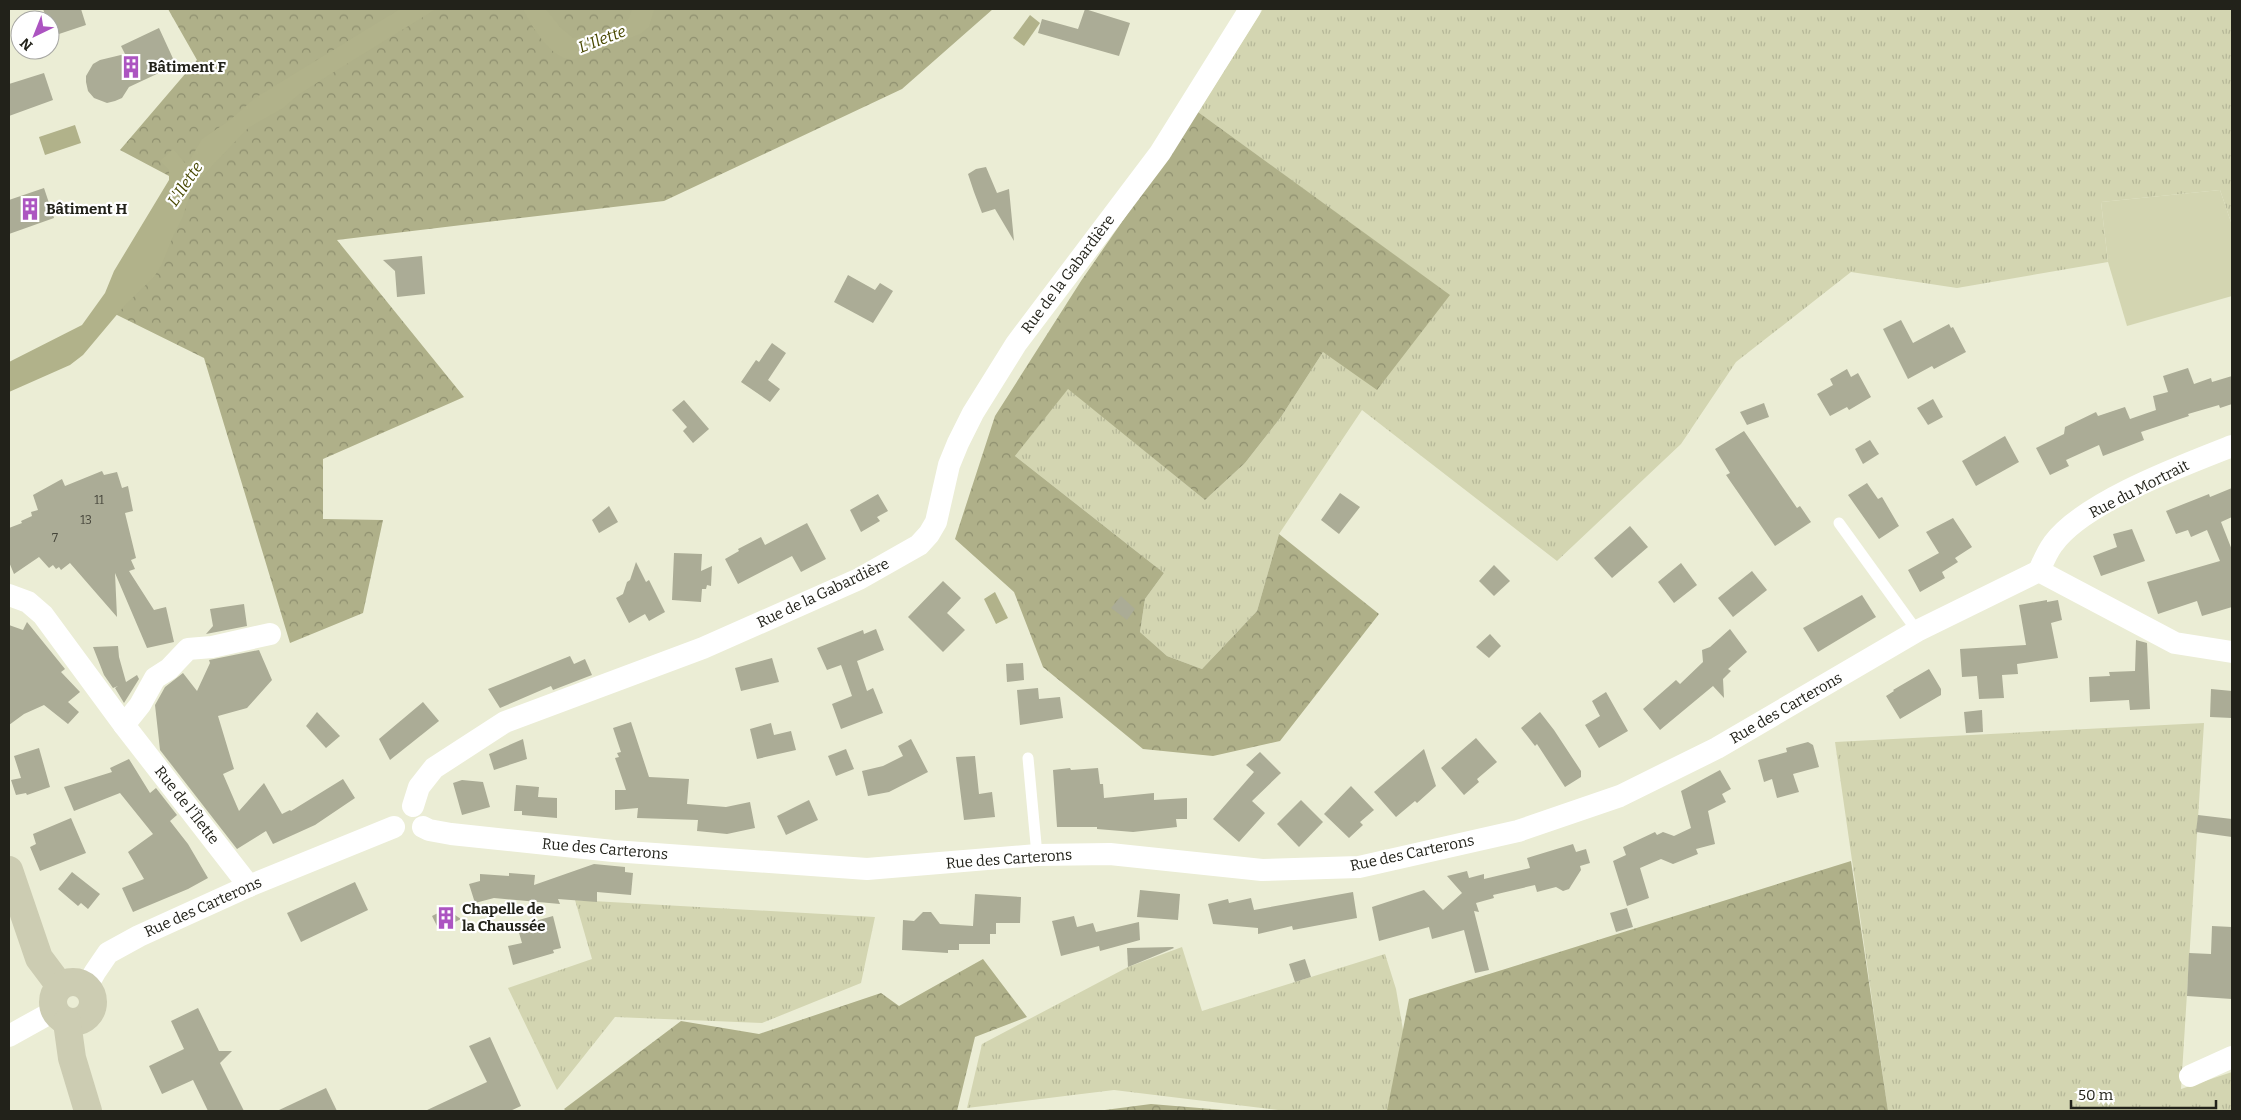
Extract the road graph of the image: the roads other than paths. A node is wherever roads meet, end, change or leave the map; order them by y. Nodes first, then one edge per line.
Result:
1 (1250, 9) edge
2 (2232, 446) edge
3 (1839, 523) dead end
4 (2039, 571) junction
5 (9, 595) edge
6 (1917, 631) junction
7 (270, 634) dead end
8 (2232, 652) edge
9 (124, 725) junction
10 (1028, 758) dead end
11 (413, 806) junction
12 (394, 827) junction
13 (423, 827) junction
14 (1037, 854) junction
15 (9, 870) edge
16 (249, 886) junction
17 (73, 987) junction
18 (61, 1017) junction
19 (9, 1036) edge
20 (2232, 1057) edge
21 (2190, 1076) dead end
22 (88, 1111) edge

1 - 11 street, Rue de la Gabardière
2 - 4 street, Rue du Mortrait
3 - 6 lane
4 - 6 street, Rue des Carterons
4 - 8 street
5 - 9 street, Rue de l'Îlette
6 - 14 street, Rue des Carterons
7 - 9 street
9 - 16 street, Rue de l'Îlette
10 - 14 lane
11 - 12 street
11 - 13 street
12 - 13 street
12 - 16 street, Rue des Carterons
13 - 14 street, Rue des Carterons
15 - 17 street
16 - 17 street, Rue des Carterons
17 - 18 street
17 - 18 street
18 - 19 street
18 - 22 street
20 - 21 street

